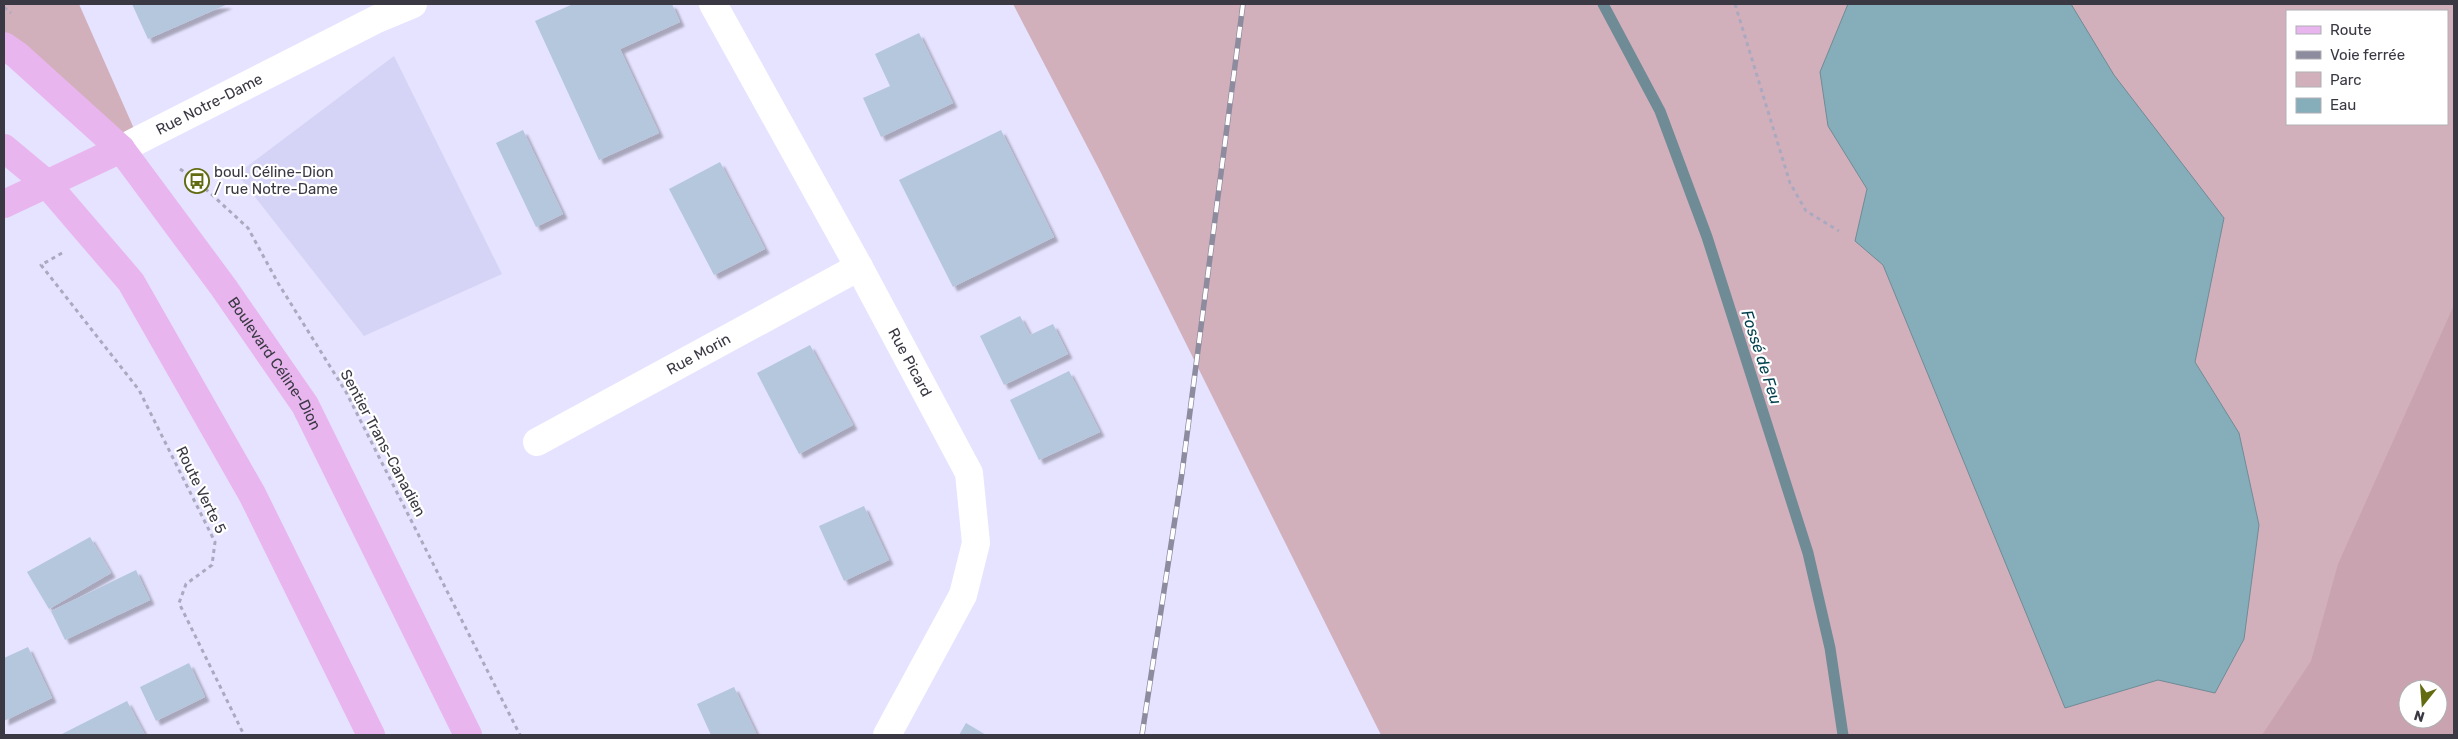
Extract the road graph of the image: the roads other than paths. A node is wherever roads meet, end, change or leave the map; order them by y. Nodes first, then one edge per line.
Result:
1 (713, 4) edge
2 (396, 8) edge
3 (4, 46) edge
4 (4, 148) edge
5 (121, 149) junction
6 (46, 183) junction
7 (4, 204) edge
8 (859, 267) junction
9 (537, 442) dead end
10 (371, 735) edge
11 (468, 735) edge
12 (887, 735) edge

1 - 8 street, Rue Picard
2 - 5 street, Rue Notre-Dame
3 - 5 main road, Boulevard Céline-Dion
4 - 6 main road
5 - 6 main road, Rue Notre-Dame
5 - 11 main road, Boulevard Céline-Dion
6 - 7 main road, Rue Notre-Dame
6 - 10 main road
8 - 9 street, Rue Morin
8 - 12 street, Rue Picard

